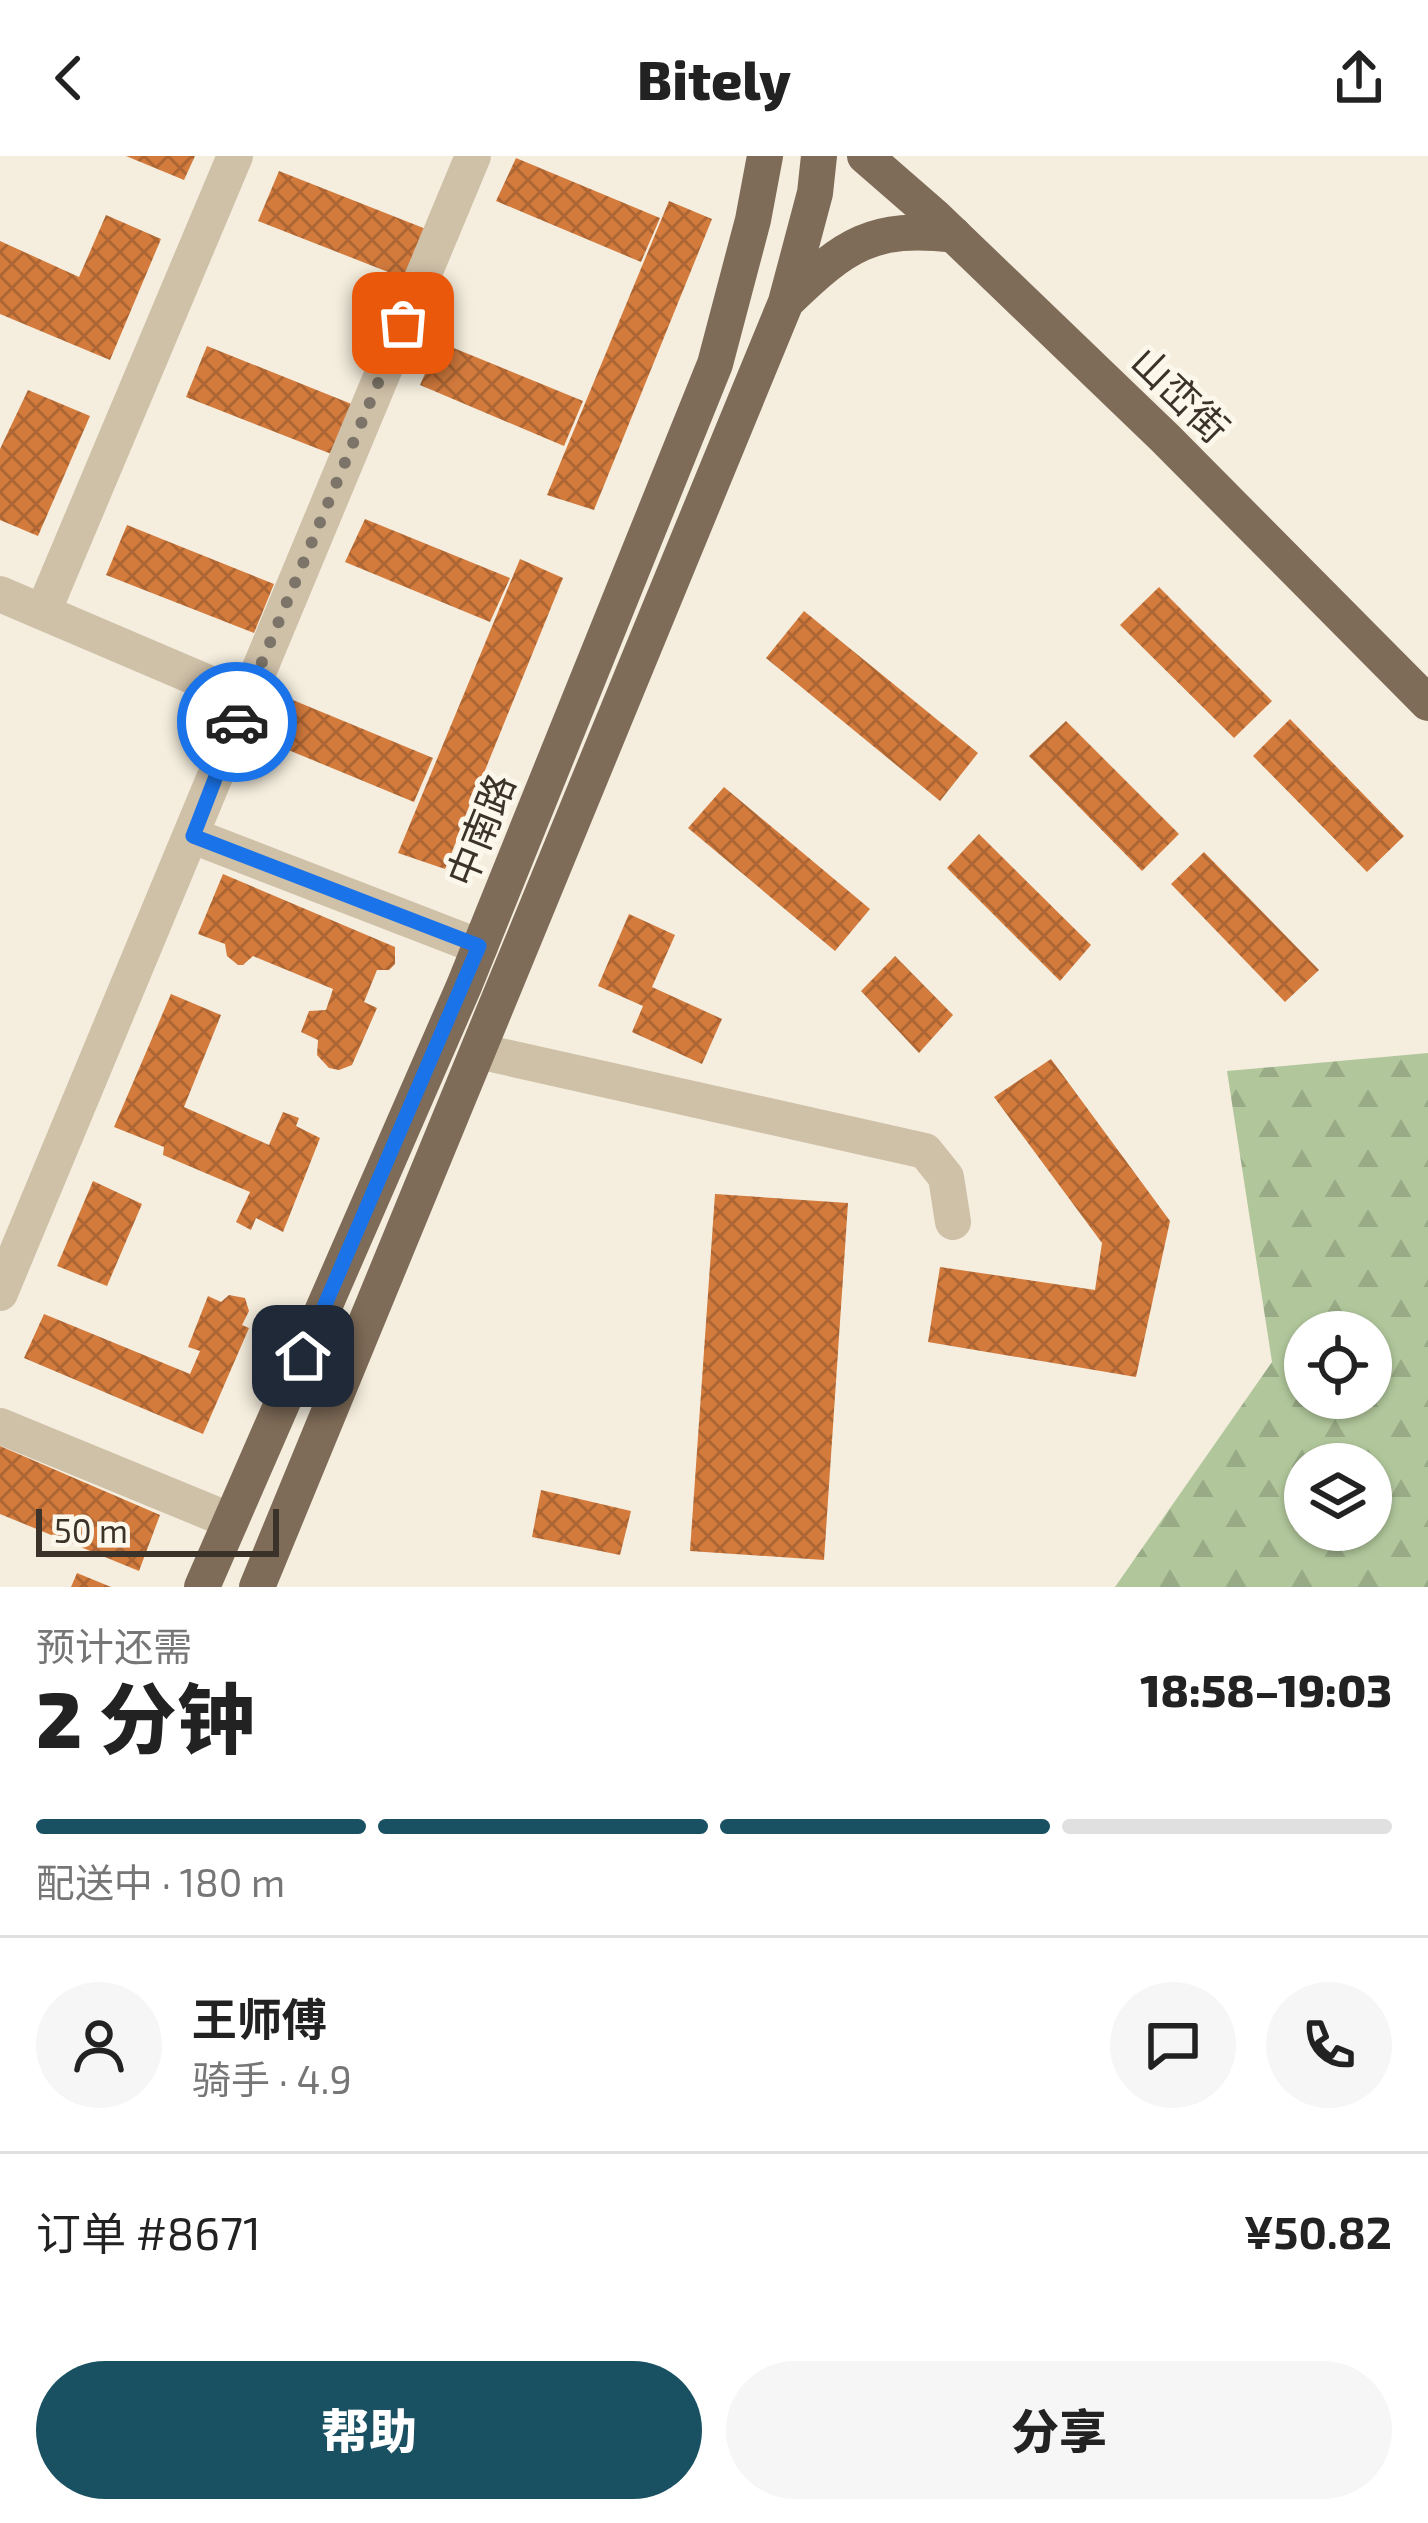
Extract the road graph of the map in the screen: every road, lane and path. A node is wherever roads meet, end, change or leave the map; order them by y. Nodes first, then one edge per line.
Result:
1 (235, 156) edge
2 (473, 156) edge
3 (765, 156) edge
4 (819, 156) edge
5 (865, 156) edge
6 (954, 235) junction
7 (786, 302) junction
8 (0, 594) edge
9 (43, 612) junction
10 (246, 699) junction
11 (1428, 703) edge
12 (193, 836) junction
13 (479, 946) junction
14 (478, 1051) junction
15 (953, 1222) dead end
16 (0, 1293) edge
17 (0, 1426) edge
18 (231, 1521) junction
19 (202, 1587) edge
20 (257, 1587) edge

1 - 9 street
2 - 10 street
3 - 13 main road, 中南路
4 - 7 main road
5 - 6 main road, 山峦街
6 - 7 main road
6 - 11 main road, 山峦街
7 - 14 main road
8 - 9 street
9 - 10 street
10 - 12 street
12 - 13 street
12 - 16 street
13 - 18 main road, 中南路
14 - 15 street
14 - 20 main road
17 - 18 street
18 - 19 main road, 中南路

